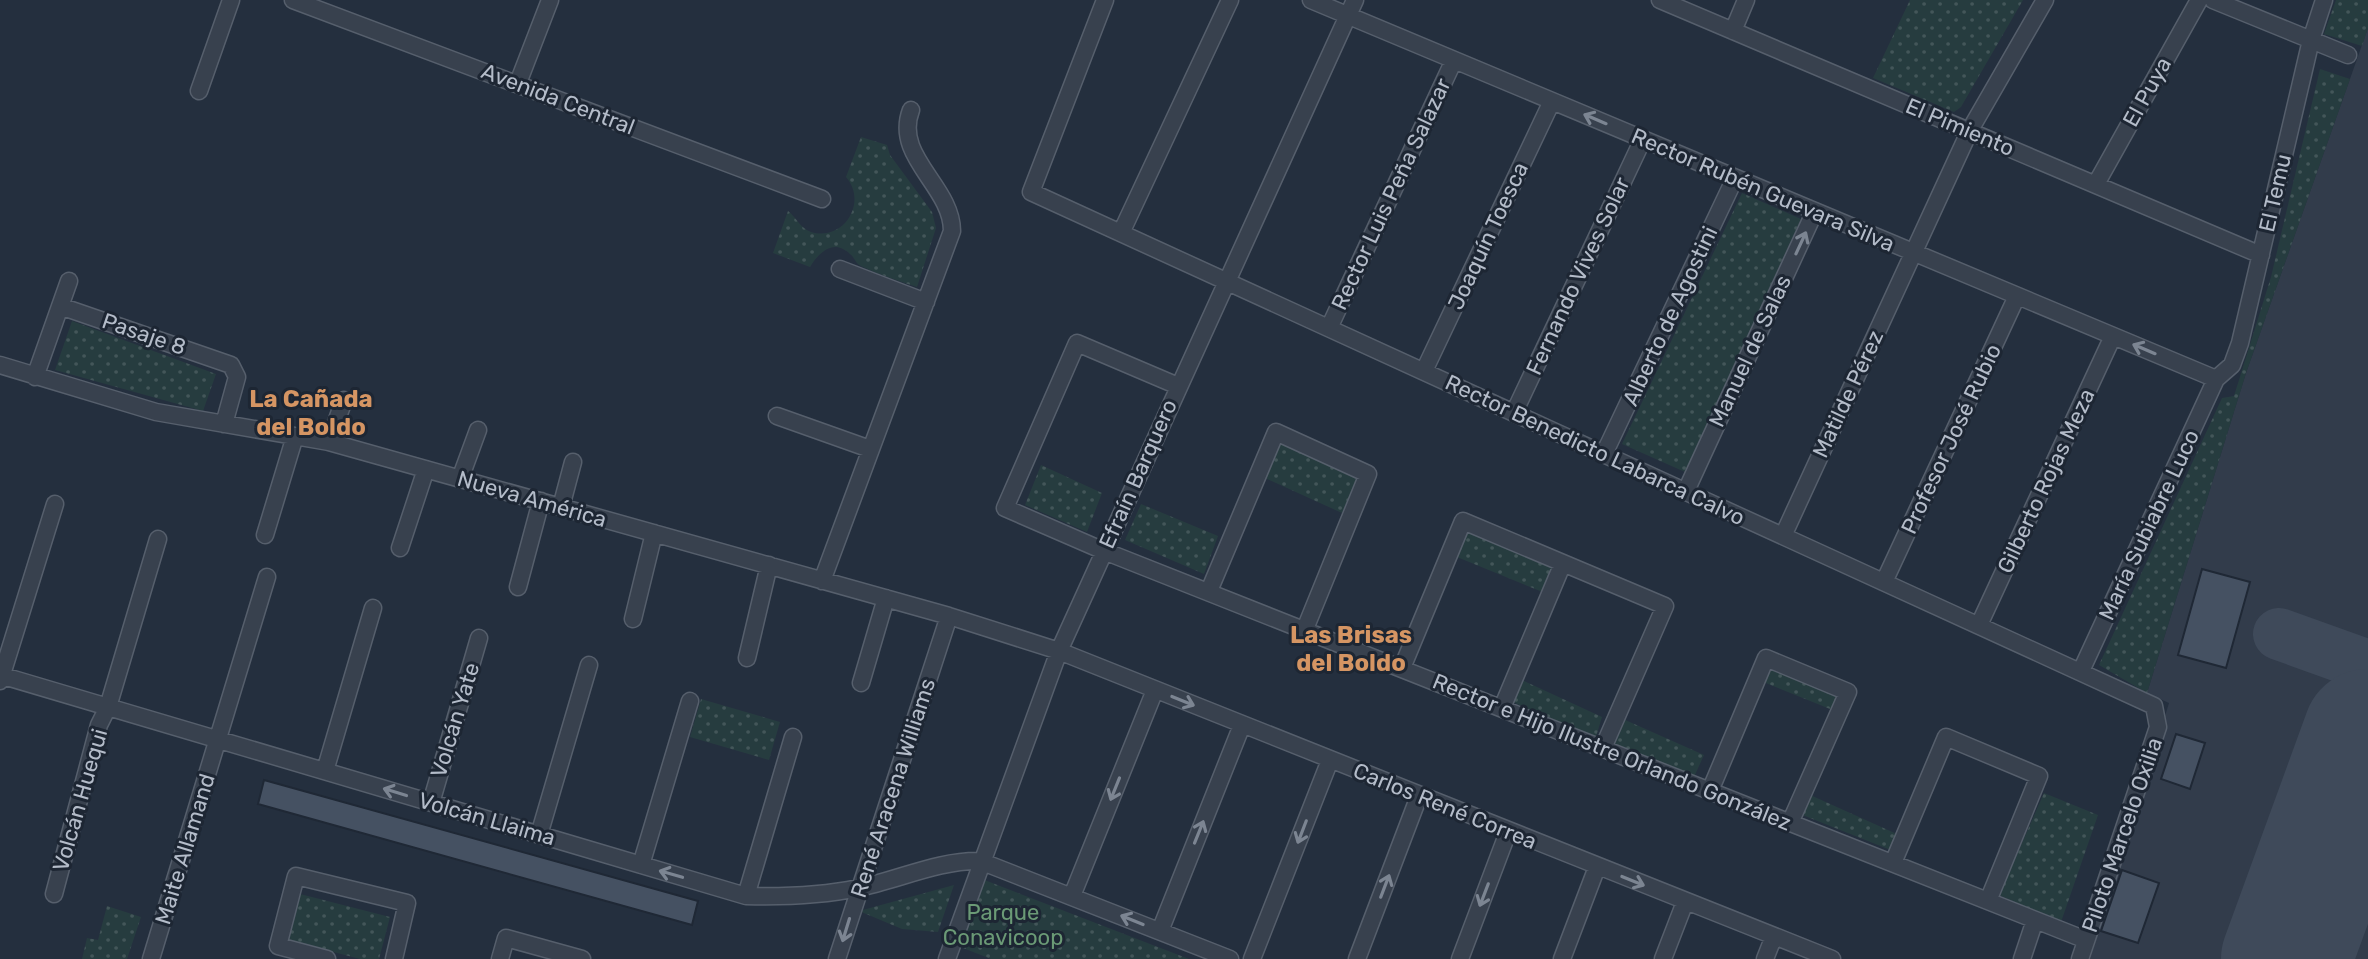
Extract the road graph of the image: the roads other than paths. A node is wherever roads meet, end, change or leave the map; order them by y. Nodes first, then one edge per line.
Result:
1 (231, 0) edge
2 (293, 0) edge
3 (550, 0) edge
4 (1105, 0) edge
5 (1230, 0) edge
6 (1311, 0) edge
7 (1660, 0) edge
8 (1746, 0) edge
9 (2045, 0) edge
10 (2199, 0) edge
11 (2213, 0) edge
12 (2324, 0) edge
13 (1352, 8) edge
14 (1733, 31) junction
15 (2311, 40) junction
16 (2348, 55) dead end
17 (1454, 60) junction
18 (518, 83) junction
19 (199, 91) dead end
20 (1552, 101) junction
21 (911, 110) dead end
22 (1970, 130) junction
23 (1643, 139) junction
24 (1735, 178) junction
25 (2096, 184) junction
26 (822, 199) dead end
27 (1815, 211) junction
28 (1121, 233) junction
29 (1913, 253) junction
30 (2261, 255) junction
31 (840, 269) dead end
32 (69, 281) dead end
33 (1225, 281) junction
34 (2017, 296) junction
35 (926, 302) junction
36 (60, 306) junction
37 (1329, 328) junction
38 (2113, 336) junction
39 (0, 365) edge
40 (1424, 371) junction
41 (35, 377) junction
42 (2216, 379) junction
43 (1178, 386) junction
44 (344, 400) dead end
45 (1514, 413) junction
46 (777, 416) dead end
47 (224, 424) junction
48 (478, 430) dead end
49 (295, 436) junction
50 (329, 442) junction
51 (870, 449) junction
52 (1604, 454) junction
53 (573, 462) dead end
54 (426, 469) junction
55 (460, 479) junction
56 (1686, 491) junction
57 (541, 501) junction
58 (55, 504) dead end
59 (561, 507) junction
60 (654, 533) junction
61 (265, 535) dead end
62 (1783, 536) junction
63 (158, 539) dead end
64 (400, 548) dead end
65 (1104, 551) junction
66 (1563, 563) junction
67 (769, 565) junction
68 (267, 577) dead end
69 (822, 581) junction
70 (1884, 582) junction
71 (518, 587) dead end
72 (1209, 591) junction
73 (886, 598) junction
74 (373, 608) dead end
75 (949, 616) junction
76 (633, 619) dead end
77 (1979, 625) junction
78 (1305, 629) junction
79 (479, 638) dead end
80 (1059, 651) junction
81 (747, 658) dead end
82 (589, 665) dead end
83 (1402, 668) junction
84 (2081, 671) junction
85 (1, 678) edge
86 (861, 683) dead end
87 (1155, 690) junction
88 (690, 701) dead end
89 (108, 707) junction
90 (1502, 708) junction
91 (2157, 711) joint
92 (1242, 725) junction
93 (793, 737) dead end
94 (218, 740) junction
95 (1603, 748) junction
96 (1330, 760) junction
97 (325, 771) junction
98 (1710, 791) junction
99 (1419, 796) junction
100 (431, 803) junction
101 (1790, 823) junction
102 (1508, 832) junction
103 (539, 835) junction
104 (980, 861) junction
105 (1893, 863) junction
106 (641, 865) junction
107 (1597, 867) junction
108 (860, 888) junction
109 (54, 894) dead end
110 (746, 896) junction
111 (1072, 896) junction
112 (1988, 901) junction
113 (1685, 902) junction
114 (2035, 920) junction
115 (1160, 931) junction
116 (1774, 936) junction
117 (2086, 940) junction
118 (948, 956) edge
119 (151, 959) edge
120 (327, 959) edge
121 (394, 959) edge
122 (500, 959) edge
123 (582, 959) edge
124 (837, 959) edge
125 (966, 959) edge
126 (1230, 959) edge
127 (1252, 959) edge
128 (1357, 959) edge
129 (1460, 959) edge
130 (1562, 959) edge
131 (1663, 959) edge
132 (1765, 959) edge
133 (1832, 959) edge
134 (2022, 959) edge
135 (2080, 959) edge

1 - 19 street
2 - 18 street, Avenida Central
3 - 18 street
4 - 28 street, Rector Benedicto Labarca Calvo
5 - 28 street
6 - 13 street, Rector Rubén Guevara Silva
7 - 14 street, El Pimiento
8 - 14 street
9 - 22 street, Matilde Pérez
10 - 25 street, El Puya
11 - 15 street
12 - 15 street, El Temu
13 - 17 street, Rector Rubén Guevara Silva
13 - 33 street, Efraín Barquero
14 - 22 street, El Pimiento
15 - 16 street
15 - 30 street, El Temu
17 - 20 street, Rector Rubén Guevara Silva
17 - 37 street, Rector Luis Peña Salazar
18 - 26 street, Avenida Central
23 -> 20 street, Rector Rubén Guevara Silva
20 - 40 street, Joaquín Toesca
21 - 35 street
22 - 25 street, El Pimiento
22 - 29 street, Matilde Pérez
23 - 24 street, Rector Rubén Guevara Silva
23 - 45 street, Fernando Vives Solar
24 - 27 street, Rector Rubén Guevara Silva
24 - 52 street, Alberto de Agostini
25 - 30 street, El Pimiento
27 - 29 street, Rector Rubén Guevara Silva
56 -> 27 street, Manuel de Salas
28 - 33 street, Rector Benedicto Labarca Calvo
29 - 34 street, Rector Rubén Guevara Silva
29 - 62 street, Matilde Pérez
30 - 42 street, El Temu
31 - 35 street
32 - 36 street
33 - 37 street, Rector Benedicto Labarca Calvo
33 - 43 street, Efraín Barquero
34 - 38 street, Rector Rubén Guevara Silva
34 - 70 street, Profesor José Rubio
35 - 51 street
36 - 41 street
36 - 47 street, Pasaje 8
37 - 40 street, Rector Benedicto Labarca Calvo
42 -> 38 street, Rector Rubén Guevara Silva
38 - 77 street, Gilberto Rojas Meza
39 - 41 street, Nueva América
40 - 45 street, Rector Benedicto Labarca Calvo
41 - 47 street, Nueva América
42 - 84 street, María Subiabre Luco
43 - 65 street, Efraín Barquero
43 - 65 street, Rector e Hijo Ilustre Orlando González
44 - 50 street
45 - 52 street, Rector Benedicto Labarca Calvo
46 - 51 street
47 - 49 street, Nueva América
48 - 55 street
49 - 50 street, Nueva América
49 - 61 street
50 - 54 street, Nueva América
51 - 69 street
52 - 56 street, Rector Benedicto Labarca Calvo
53 - 59 street
54 - 55 street, Nueva América
54 - 64 street
55 - 57 street, Nueva América
56 - 62 street, Rector Benedicto Labarca Calvo
57 - 59 street, Nueva América
57 - 71 street
58 - 85 street
59 - 60 street, Nueva América
60 - 67 street, Nueva América
60 - 76 street
62 - 70 street, Rector Benedicto Labarca Calvo
63 - 89 street, Volcán Huequi
65 - 72 street, Rector e Hijo Ilustre Orlando González
65 - 80 street, Efraín Barquero
66 - 83 street
66 - 90 street
66 - 95 street
67 - 69 street, Nueva América
67 - 81 street
68 - 94 street, Maite Allamand
69 - 73 street, Nueva América
70 - 77 street, Rector Benedicto Labarca Calvo
72 - 78 street, Rector e Hijo Ilustre Orlando González
72 - 78 street
73 - 75 street, Nueva América
73 - 86 street
74 - 97 street
75 - 80 street, Nueva América
75 - 108 street, René Aracena Williams
77 - 84 street, Rector Benedicto Labarca Calvo
78 - 83 street, Rector e Hijo Ilustre Orlando González
79 - 100 street, Volcán Yate
80 - 87 street, Carlos René Correa
80 - 104 street, Efraín Barquero
82 - 103 street
83 - 90 street, Rector e Hijo Ilustre Orlando González
84 - 91 street, Rector Benedicto Labarca Calvo
85 - 89 street, Volcán Llaima
87 -> 92 street, Carlos René Correa
87 -> 111 street
88 - 106 street
89 - 94 street, Volcán Llaima
89 - 109 street, Volcán Huequi
90 - 95 street, Rector e Hijo Ilustre Orlando González
91 - 117 street, Piloto Marcelo Oxilia
92 - 96 street, Carlos René Correa
115 -> 92 street
93 - 110 street
94 - 97 street, Volcán Llaima
94 - 119 street, Maite Allamand
95 - 98 street, Rector e Hijo Ilustre Orlando González
96 - 99 street, Carlos René Correa
96 -> 127 street
100 -> 97 street, Volcán Llaima
98 - 101 street, Rector e Hijo Ilustre Orlando González
98 - 101 street
99 - 102 street, Carlos René Correa
128 -> 99 street
100 - 103 street, Volcán Llaima
101 - 105 street, Rector e Hijo Ilustre Orlando González
102 - 107 street, Carlos René Correa
102 -> 129 street
103 - 106 street, Volcán Llaima
104 - 108 street, Volcán Llaima
104 - 111 street
104 - 118 street, Efraín Barquero
105 - 112 street, Rector e Hijo Ilustre Orlando González
105 - 112 street
110 -> 106 street, Volcán Llaima
107 -> 113 street, Carlos René Correa
107 - 130 street
108 - 110 street, Volcán Llaima
108 -> 124 street, René Aracena Williams
115 -> 111 street
112 - 114 street, Rector e Hijo Ilustre Orlando González
113 - 116 street, Carlos René Correa
113 - 131 street
114 - 117 street, Rector e Hijo Ilustre Orlando González
114 - 134 street
115 - 126 street
116 - 132 street
116 - 133 street, Carlos René Correa
117 - 135 street, Piloto Marcelo Oxilia
118 - 125 street
120 - 121 street
122 - 123 street

